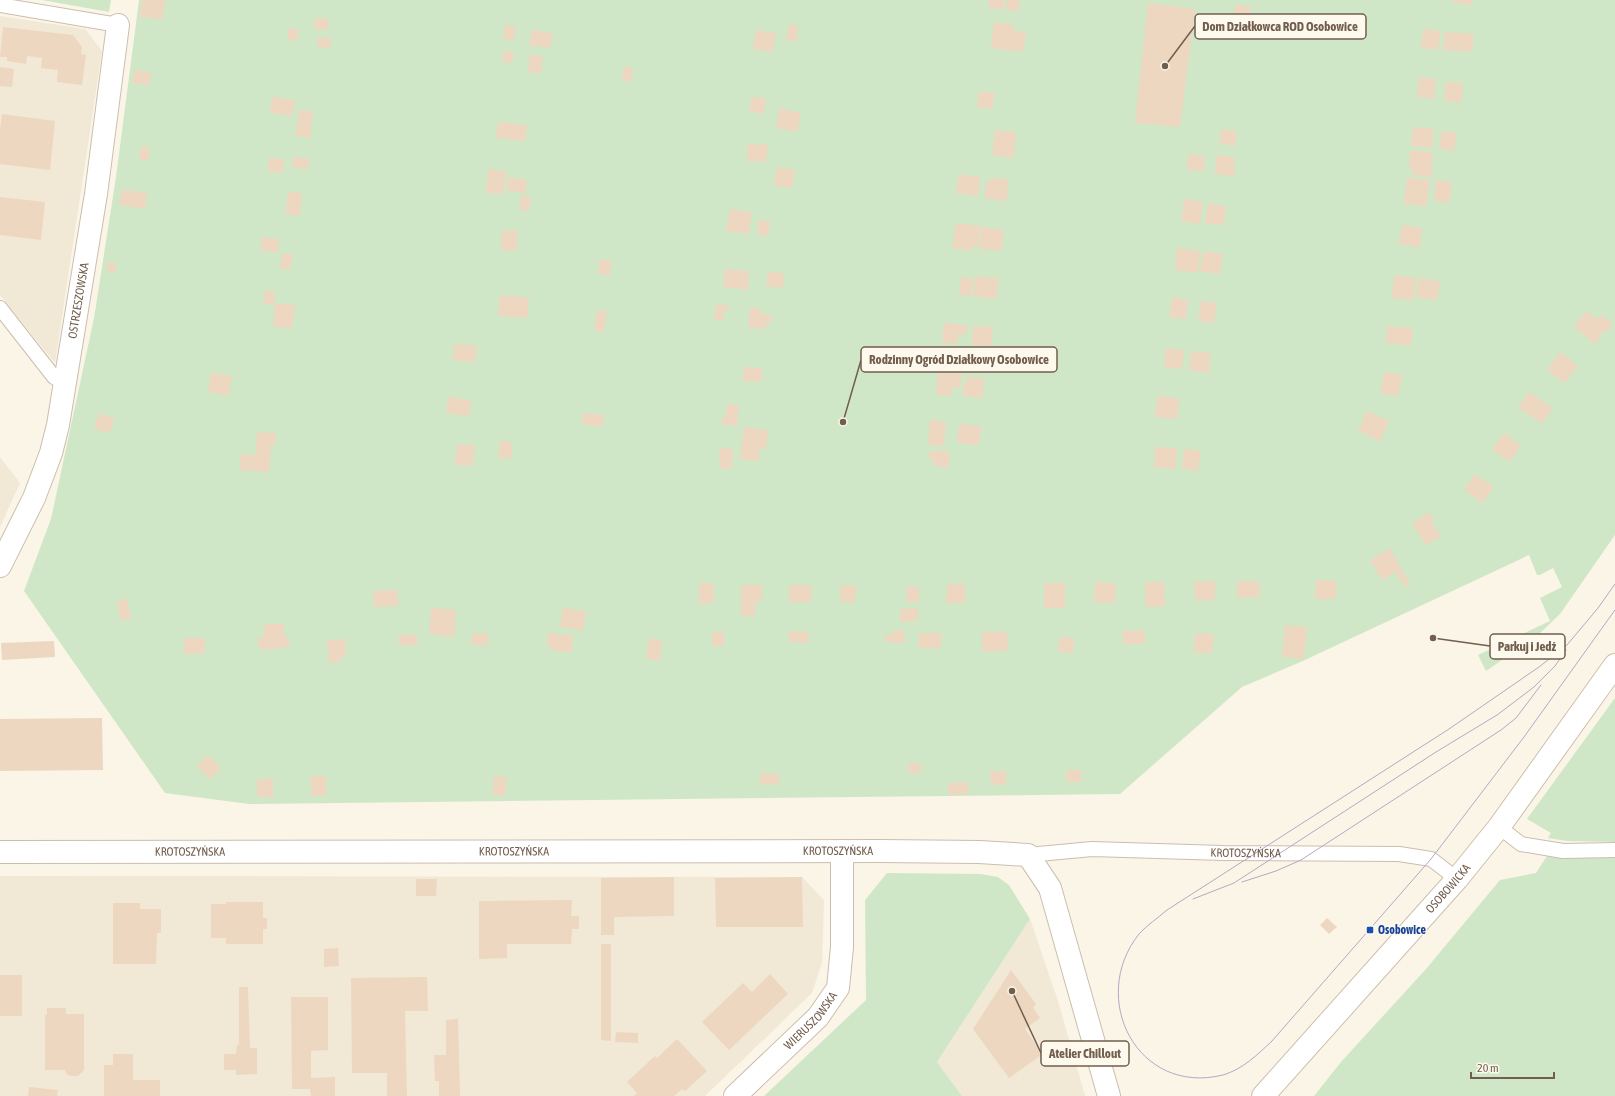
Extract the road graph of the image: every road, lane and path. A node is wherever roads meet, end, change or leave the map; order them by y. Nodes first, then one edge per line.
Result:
1 (0, 5) edge
2 (118, 25) joint
3 (0, 308) edge
4 (65, 382) junction
5 (0, 566) edge
6 (1615, 665) edge
7 (1499, 828) junction
8 (1615, 850) edge
9 (842, 851) junction
10 (0, 852) edge
11 (1028, 856) junction
12 (1457, 879) junction
13 (735, 1096) edge
14 (1109, 1096) edge
15 (1263, 1096) edge

1 - 2 lane
2 - 4 street, OSTRZESZOWSKA
3 - 4 lane
4 - 5 street, OSTRZESZOWSKA
6 - 7 street, OSOBOWICKA
7 - 8 lane
7 - 12 street, OSOBOWICKA
9 - 10 street, KROTOSZYŃSKA
9 - 11 street, KROTOSZYŃSKA
9 - 13 street, WIERUSZOWSKA
11 - 12 lane, KROTOSZYŃSKA
11 - 14 street
12 - 15 street, OSOBOWICKA

